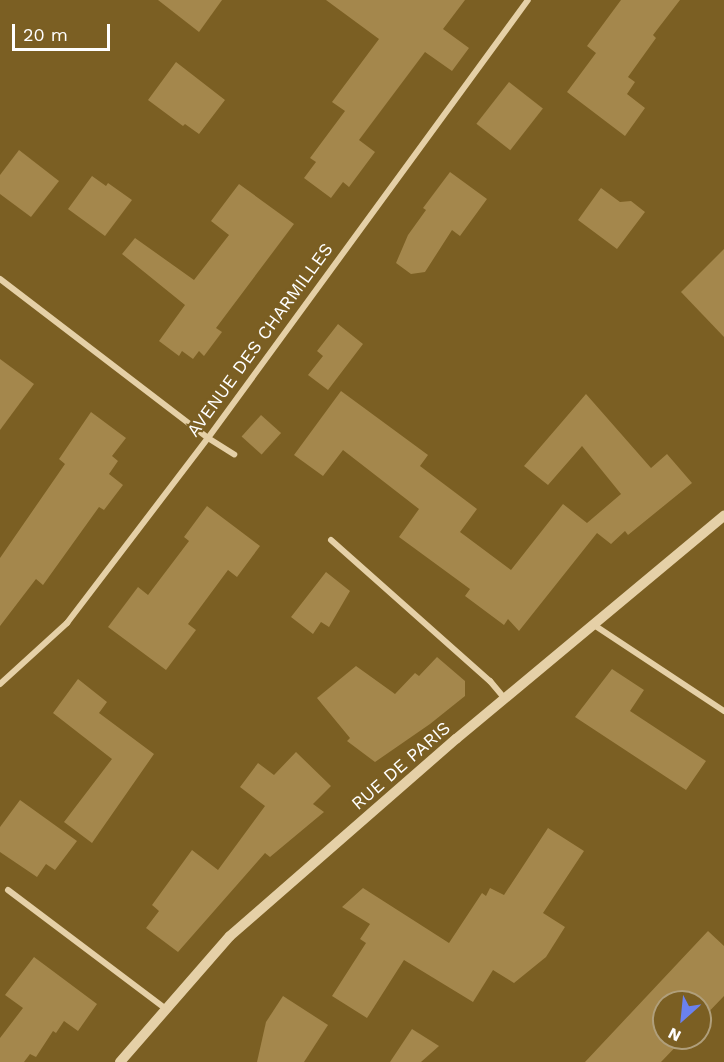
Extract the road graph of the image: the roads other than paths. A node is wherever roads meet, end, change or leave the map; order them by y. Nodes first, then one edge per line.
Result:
1 (528, 0) edge
2 (0, 279) edge
3 (208, 438) junction
4 (234, 454) dead end
5 (724, 516) edge
6 (331, 540) dead end
7 (594, 625) junction
8 (0, 684) edge
9 (505, 699) junction
10 (724, 711) edge
11 (8, 890) dead end
12 (166, 1009) junction
13 (120, 1062) edge

1 - 3 street, AVENUE DES CHARMILLES
2 - 3 street
3 - 4 street
3 - 8 street, AVENUE DES CHARMILLES
5 - 7 street, RUE DE PARIS
6 - 9 street
7 - 9 street, RUE DE PARIS
7 - 10 street
9 - 12 street, RUE DE PARIS
11 - 12 street
12 - 13 street, RUE DE PARIS

